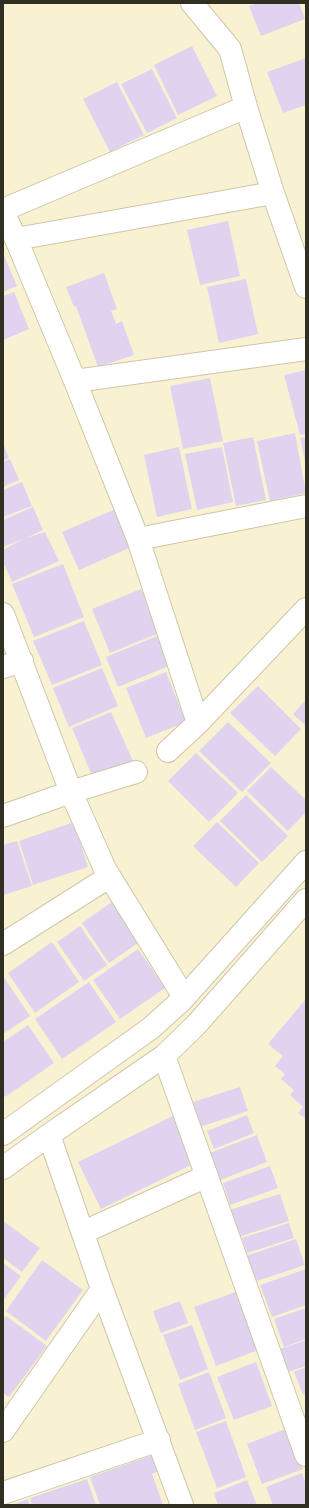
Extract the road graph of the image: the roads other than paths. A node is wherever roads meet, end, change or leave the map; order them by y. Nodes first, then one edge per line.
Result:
1 (192, 3) edge
2 (246, 107) junction
3 (273, 193) junction
4 (3, 211) edge
5 (16, 239) junction
6 (306, 287) edge
7 (306, 349) edge
8 (75, 381) junction
9 (306, 506) edge
10 (138, 539) junction
11 (306, 609) edge
12 (3, 614) edge
13 (12, 664) edge
14 (198, 723) junction
15 (168, 751) dead end
16 (136, 772) dead end
17 (71, 792) junction
18 (3, 816) edge
19 (306, 862) edge
20 (109, 877) junction
21 (306, 900) edge
22 (3, 944) edge
23 (184, 997) junction
24 (164, 1056) junction
25 (3, 1134) edge
26 (49, 1135) junction
27 (3, 1168) edge
28 (207, 1176) junction
29 (84, 1232) junction
30 (102, 1289) junction
31 (3, 1431) edge
32 (159, 1440) junction
33 (306, 1455) edge
34 (3, 1493) edge
35 (182, 1505) edge

1 - 2 street
2 - 3 street
2 - 4 street
3 - 5 street
3 - 6 street
4 - 5 street
5 - 8 street
7 - 8 street
8 - 10 street
9 - 10 street
10 - 14 street
11 - 14 street
12 - 13 street
13 - 17 street
14 - 15 street
16 - 17 street
17 - 18 street
17 - 20 street
19 - 23 street
20 - 22 street
20 - 23 street
21 - 24 street
23 - 25 street
24 - 26 street
24 - 28 street
26 - 27 street
26 - 29 street
28 - 29 street
28 - 33 street
29 - 30 street
30 - 31 street
30 - 32 street
32 - 34 street
32 - 35 street

